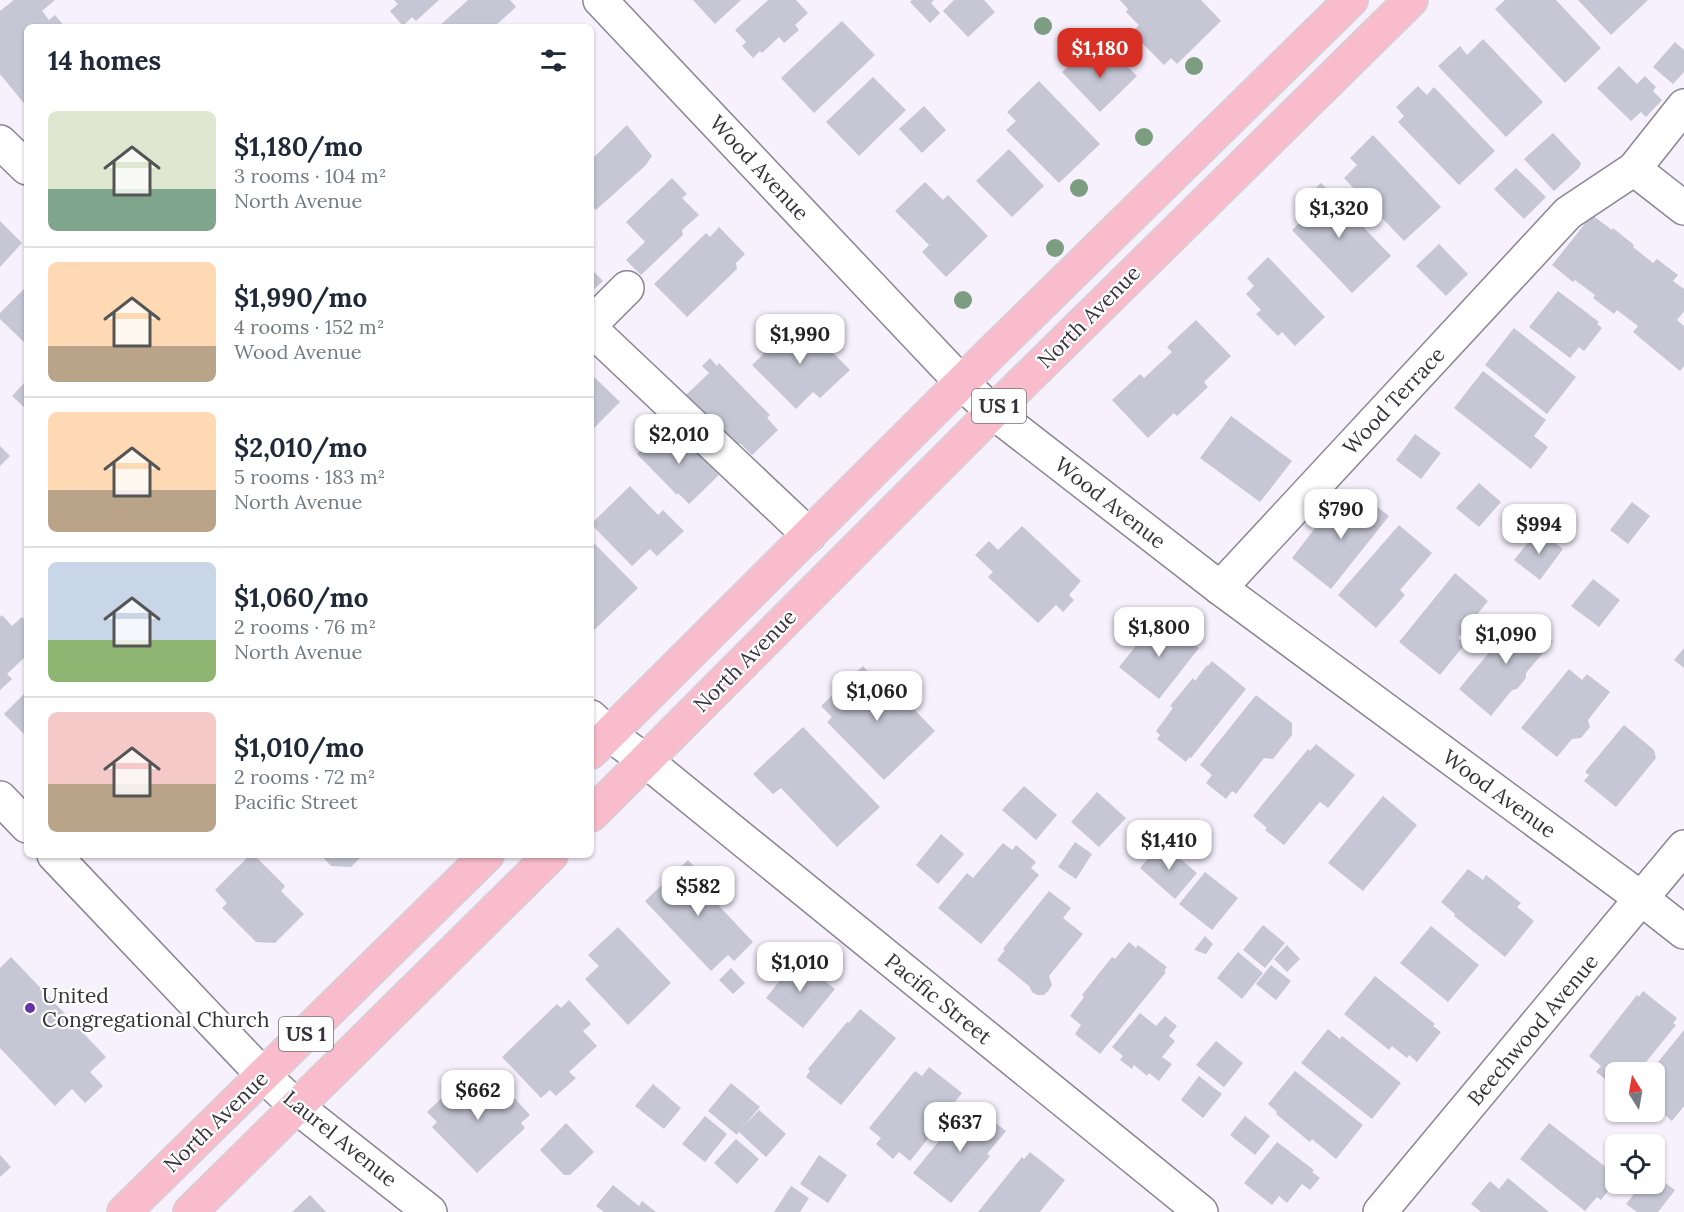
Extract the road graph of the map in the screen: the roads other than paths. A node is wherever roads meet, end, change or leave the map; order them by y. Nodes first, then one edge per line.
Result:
1 (600, 0) edge
2 (1351, 0) edge
3 (1411, 0) edge
4 (1684, 106) edge
5 (0, 142) edge
6 (24, 165) edge
7 (1634, 169) junction
8 (1684, 208) edge
9 (627, 288) dead end
10 (594, 321) edge
11 (594, 332) edge
12 (961, 382) junction
13 (993, 412) junction
14 (808, 535) junction
15 (1220, 588) junction
16 (597, 735) edge
17 (646, 761) junction
18 (0, 798) edge
19 (594, 812) edge
20 (24, 823) edge
21 (1684, 847) edge
22 (57, 858) edge
23 (484, 858) edge
24 (548, 858) edge
25 (1642, 899) junction
26 (1684, 932) edge
27 (263, 1075) junction
28 (297, 1107) junction
29 (124, 1212) edge
30 (189, 1212) edge
31 (430, 1212) edge
32 (1201, 1212) edge
33 (1380, 1212) edge

1 - 12 street, Wood Avenue
2 - 12 main road, North Avenue / US 1
3 - 13 main road, North Avenue / US 1
4 - 7 street, Wood Terrace
5 - 6 street
7 - 8 street
7 - 15 street, Wood Terrace
9 - 10 street
11 - 14 street
12 - 13 street, Wood Avenue
12 - 14 main road, North Avenue / US 1
13 - 15 street, Wood Avenue
13 - 17 main road, North Avenue / US 1
14 - 16 main road, North Avenue / US 1
15 - 25 street, Wood Avenue
16 - 17 street, Pacific Street
17 - 19 main road, North Avenue / US 1
17 - 32 street, Pacific Street
18 - 20 street
21 - 25 street, Beechwood Avenue
22 - 27 street, Laurel Avenue
23 - 27 main road, North Avenue / US 1
24 - 28 main road, US 1
25 - 26 street, Wood Avenue
25 - 33 street, Beechwood Avenue
27 - 28 street, Laurel Avenue
27 - 29 main road, North Avenue / US 1
28 - 30 main road, US 1
28 - 31 street, Laurel Avenue

